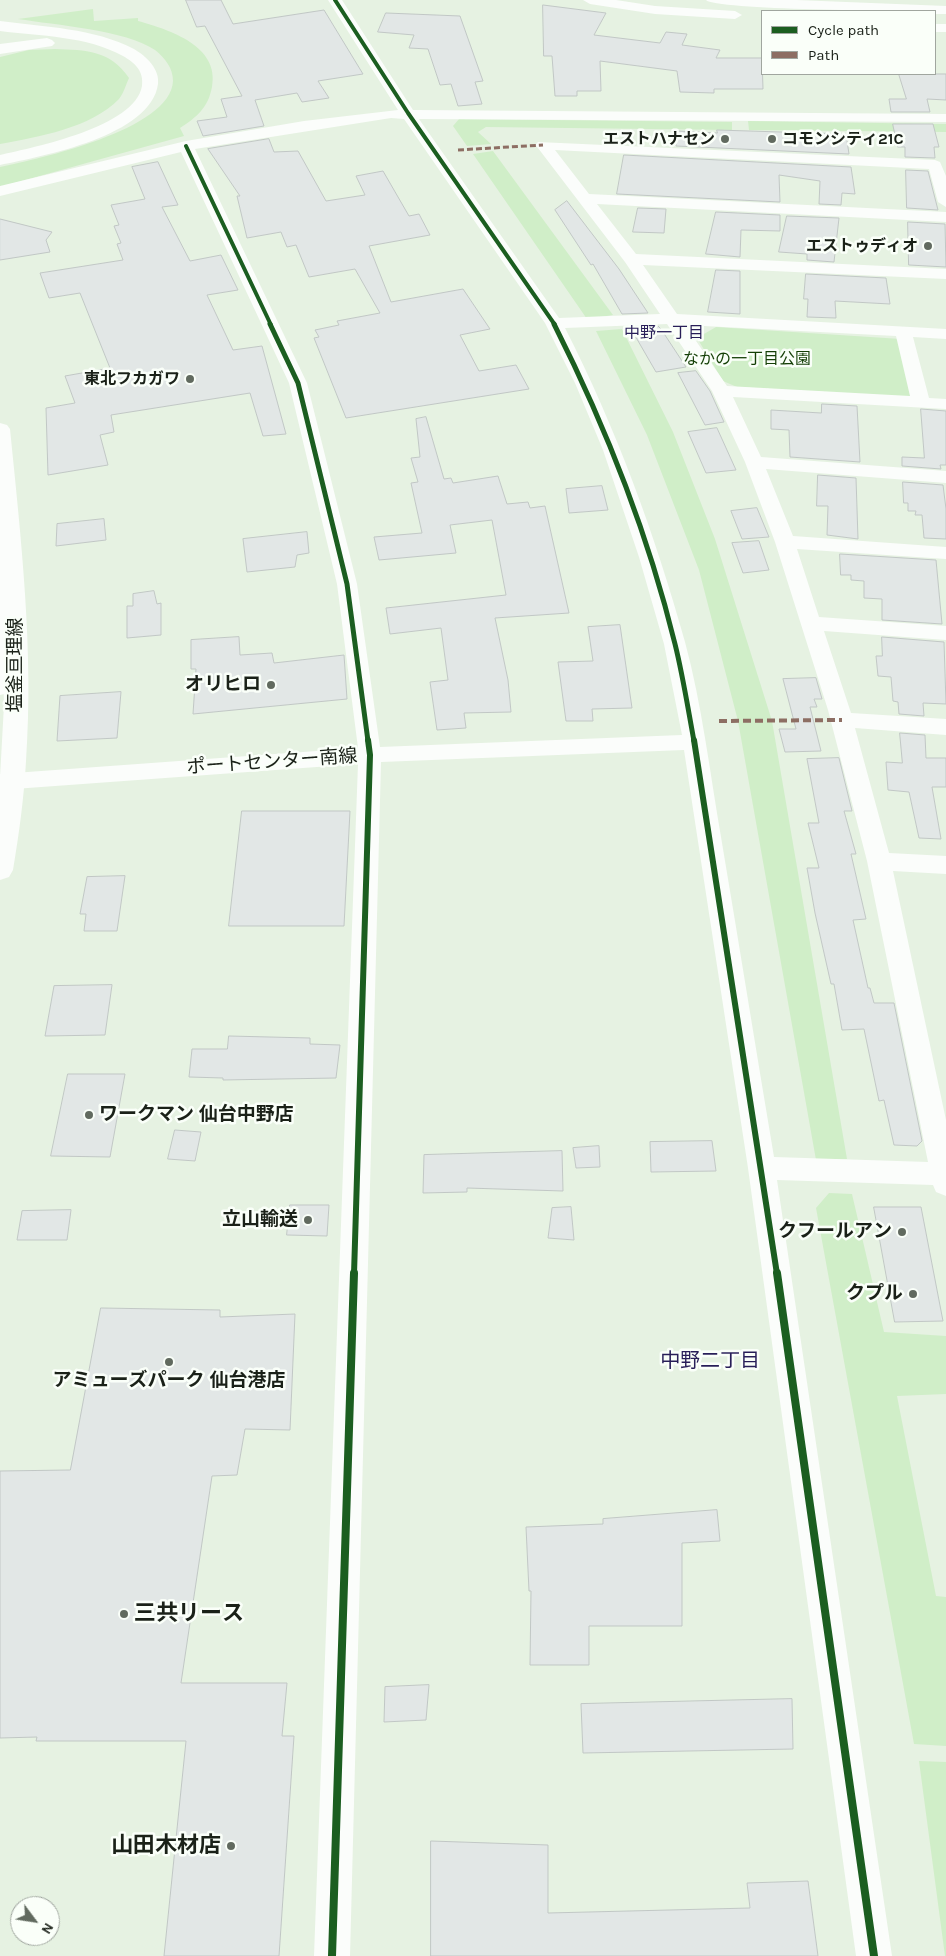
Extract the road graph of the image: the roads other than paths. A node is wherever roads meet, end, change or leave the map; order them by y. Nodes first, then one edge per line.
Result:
1 (335, 0) edge
2 (590, 0) edge
3 (624, 0) edge
4 (714, 0) edge
5 (744, 2) junction
6 (770, 10) edge
7 (871, 10) edge
8 (946, 10) edge
9 (761, 16) edge
10 (0, 26) edge
11 (0, 49) edge
12 (408, 113) junction
13 (741, 115) junction
14 (946, 118) edge
15 (744, 142) junction
16 (186, 146) junction
17 (0, 153) edge
18 (0, 160) edge
19 (0, 191) edge
20 (587, 199) junction
21 (946, 202) edge
22 (946, 217) edge
23 (631, 259) junction
24 (946, 274) edge
25 (672, 319) junction
26 (554, 322) junction
27 (903, 331) junction
28 (946, 334) edge
29 (721, 391) junction
30 (921, 403) junction
31 (946, 404) edge
32 (0, 429) edge
33 (754, 462) junction
34 (946, 477) edge
35 (0, 511) edge
36 (785, 542) junction
37 (946, 553) edge
38 (813, 623) junction
39 (946, 632) edge
40 (0, 687) edge
41 (842, 720) junction
42 (946, 727) edge
43 (694, 742) junction
44 (370, 755) junction
45 (7, 782) edge
46 (879, 861) junction
47 (946, 865) edge
48 (0, 870) edge
49 (762, 1168) junction
50 (945, 1178) edge
51 (332, 1956) edge
52 (874, 1956) edge

1 - 12 street
2 - 9 street
3 - 6 street
4 - 5 street
5 - 7 street
5 - 8 street
10 - 18 main road
11 - 17 main road
12 - 13 street
12 - 16 street
12 - 26 street
13 - 14 street
13 - 15 street
15 - 20 street
15 - 21 street
16 - 19 street
16 - 44 street
20 - 22 street
20 - 23 street
23 - 24 street
23 - 25 street
25 - 26 street
25 - 27 street
25 - 29 street
26 - 43 street
27 - 28 street
27 - 30 street
29 - 30 street
29 - 33 street
30 - 31 street
32 - 45 main road, 塩釜亘理線
33 - 34 street
33 - 36 street
35 - 40 main road
36 - 37 street
36 - 38 street
38 - 39 street
38 - 41 street
41 - 42 street
41 - 46 street
43 - 44 street, ポートセンター南線
43 - 49 street
44 - 45 street, ポートセンター南線
44 - 51 street
45 - 48 main road, 塩釜亘理線
46 - 47 street
46 - 50 street
49 - 50 street
49 - 52 street

